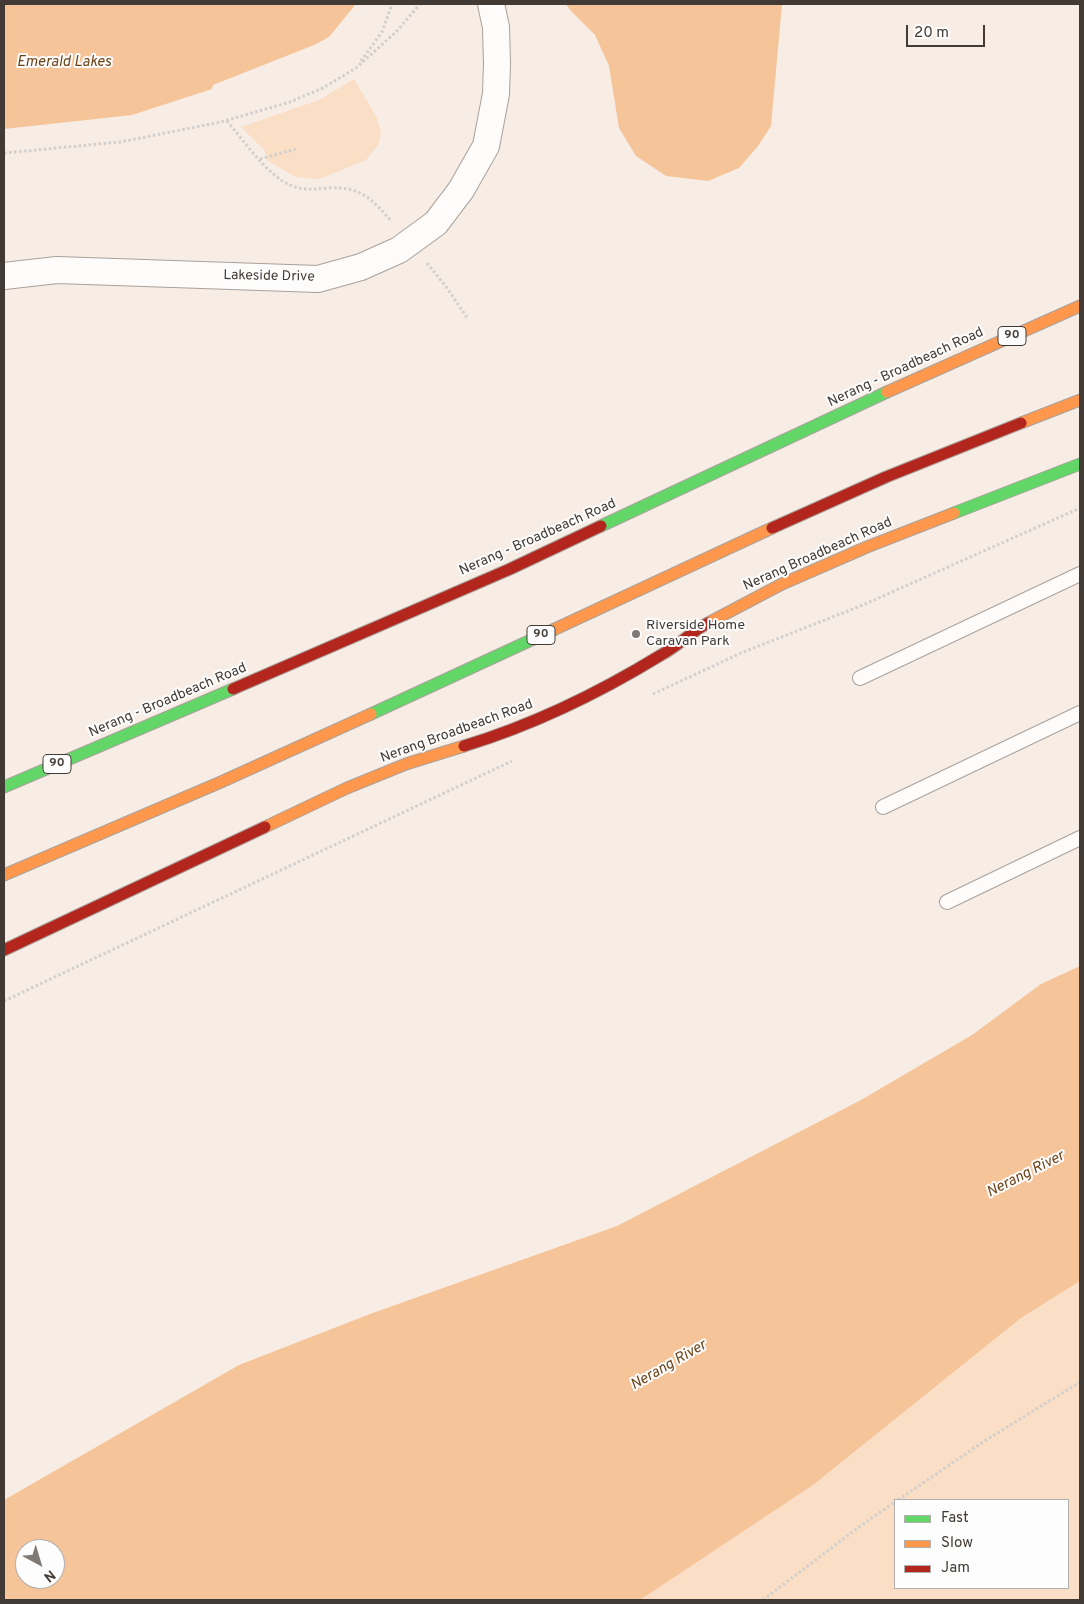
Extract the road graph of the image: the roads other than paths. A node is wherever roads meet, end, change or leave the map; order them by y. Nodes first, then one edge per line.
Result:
1 (491, 4) edge
2 (4, 276) edge
3 (1080, 306) edge
4 (1080, 400) edge
5 (1080, 464) edge
6 (1080, 574) edge
7 (860, 678) dead end
8 (1080, 713) edge
9 (4, 787) edge
10 (882, 807) dead end
11 (1080, 838) edge
12 (4, 875) edge
13 (947, 902) dead end
14 (4, 950) edge

1 - 2 street, Lakeside Drive
3 - 9 main road, Nerang - Broadbeach Road / 90
4 - 12 main road, 90
5 - 14 main road, Nerang Broadbeach Road
6 - 7 lane
8 - 10 lane
11 - 13 lane

